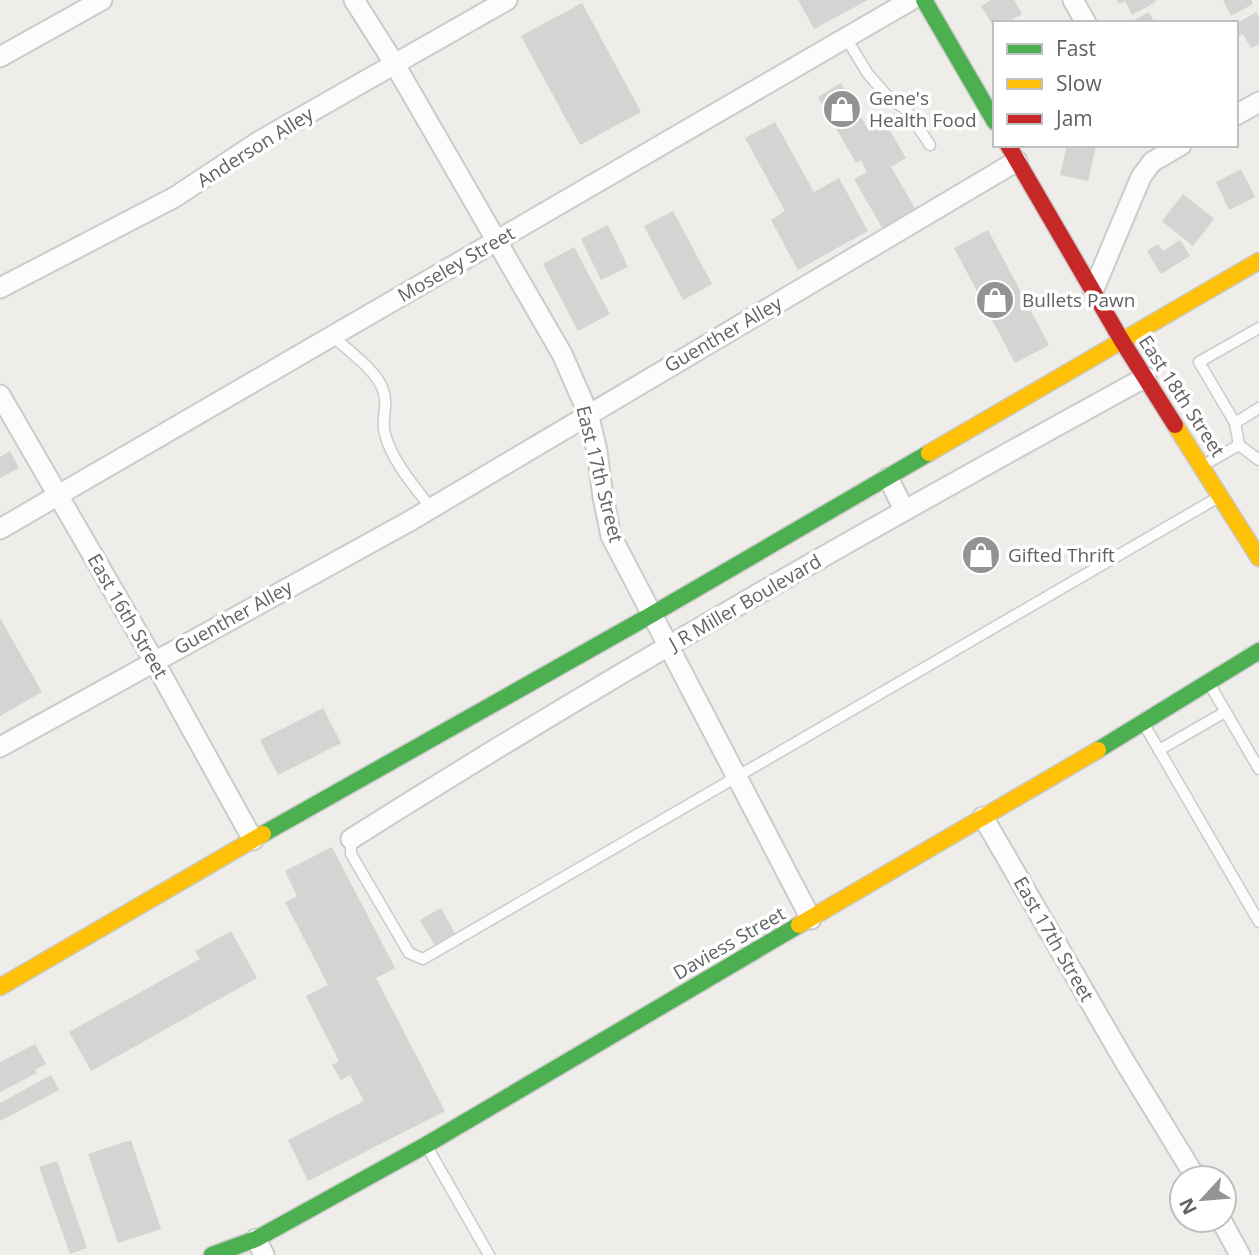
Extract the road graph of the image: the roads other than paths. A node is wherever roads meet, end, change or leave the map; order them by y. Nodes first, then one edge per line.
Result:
1 (102, 0) edge
2 (354, 0) edge
3 (507, 0) edge
4 (911, 0) edge
5 (924, 0) edge
6 (1073, 0) edge
7 (1085, 21) edge
8 (846, 38) junction
9 (0, 57) edge
10 (394, 63) junction
11 (1259, 102) edge
12 (1238, 114) edge
13 (993, 119) edge
14 (929, 145) dead end
15 (1156, 151) edge
16 (1013, 153) edge
17 (497, 240) junction
18 (1259, 261) edge
19 (0, 288) edge
20 (1093, 292) junction
21 (1259, 328) edge
22 (332, 336) junction
23 (1122, 341) junction
24 (1146, 377) junction
25 (0, 395) edge
26 (1259, 408) edge
27 (588, 413) junction
28 (1235, 423) junction
29 (1239, 445) junction
30 (1259, 460) edge
31 (1202, 466) junction
32 (888, 478) junction
33 (59, 495) junction
34 (1221, 496) junction
35 (430, 508) junction
36 (904, 509) junction
37 (0, 529) edge
38 (1259, 558) edge
39 (651, 615) junction
40 (668, 646) junction
41 (1259, 651) edge
42 (154, 660) junction
43 (1208, 682) junction
44 (1225, 712) junction
45 (1143, 723) junction
46 (0, 747) edge
47 (1159, 750) junction
48 (1259, 769) edge
49 (737, 777) junction
50 (984, 817) junction
51 (351, 839) joint
52 (253, 840) junction
53 (811, 919) junction
54 (1259, 922) edge
55 (0, 987) edge
56 (426, 1145) junction
57 (1187, 1164) edge
58 (1229, 1234) edge
59 (260, 1247) edge
60 (212, 1255) edge
61 (489, 1255) edge
62 (1240, 1255) edge

1 - 9 street
2 - 10 street, East 17th Street
3 - 10 street, Anderson Alley
4 - 8 street, Moseley Street
5 - 13 street
6 - 7 street
8 - 14 lane
8 - 17 street, Moseley Street
10 - 17 street, East 17th Street
10 - 19 street, Anderson Alley
11 - 12 street
15 - 20 street
16 - 20 street, East 18th Street
16 - 27 street, Guenther Alley
17 - 22 street, Moseley Street
17 - 27 street, East 17th Street
18 - 23 street
20 - 23 street, East 18th Street
21 - 28 lane
22 - 33 street, Moseley Street
22 - 35 lane
23 - 24 street, East 18th Street
23 - 32 street
24 - 31 street, East 18th Street
24 - 36 street, J R Miller Boulevard
25 - 33 street, East 16th Street
26 - 28 lane
27 - 35 street, Guenther Alley
27 - 39 street, East 17th Street
28 - 29 lane
29 - 30 lane
29 - 31 lane
31 - 34 street, East 18th Street
32 - 36 street
32 - 39 street
33 - 37 street, Moseley Street
33 - 42 street, East 16th Street
34 - 38 street, East 18th Street
34 - 49 lane
35 - 42 street, Guenther Alley
36 - 40 street, J R Miller Boulevard
39 - 40 street, East 17th Street
39 - 52 street
40 - 49 street, East 17th Street
40 - 51 street, J R Miller Boulevard
41 - 43 street, Daviess Street
42 - 46 street, Guenther Alley
42 - 52 street, East 16th Street
43 - 44 lane
43 - 45 street, Daviess Street
44 - 47 lane
44 - 48 lane
45 - 47 lane
45 - 50 street, Daviess Street
47 - 54 lane
49 - 51 lane
49 - 53 street, East 17th Street
50 - 53 street, Daviess Street
50 - 57 street, East 17th Street
52 - 55 street
53 - 56 street, Daviess Street
56 - 59 street, Daviess Street
56 - 61 lane
58 - 62 street
59 - 60 street, Daviess Street

